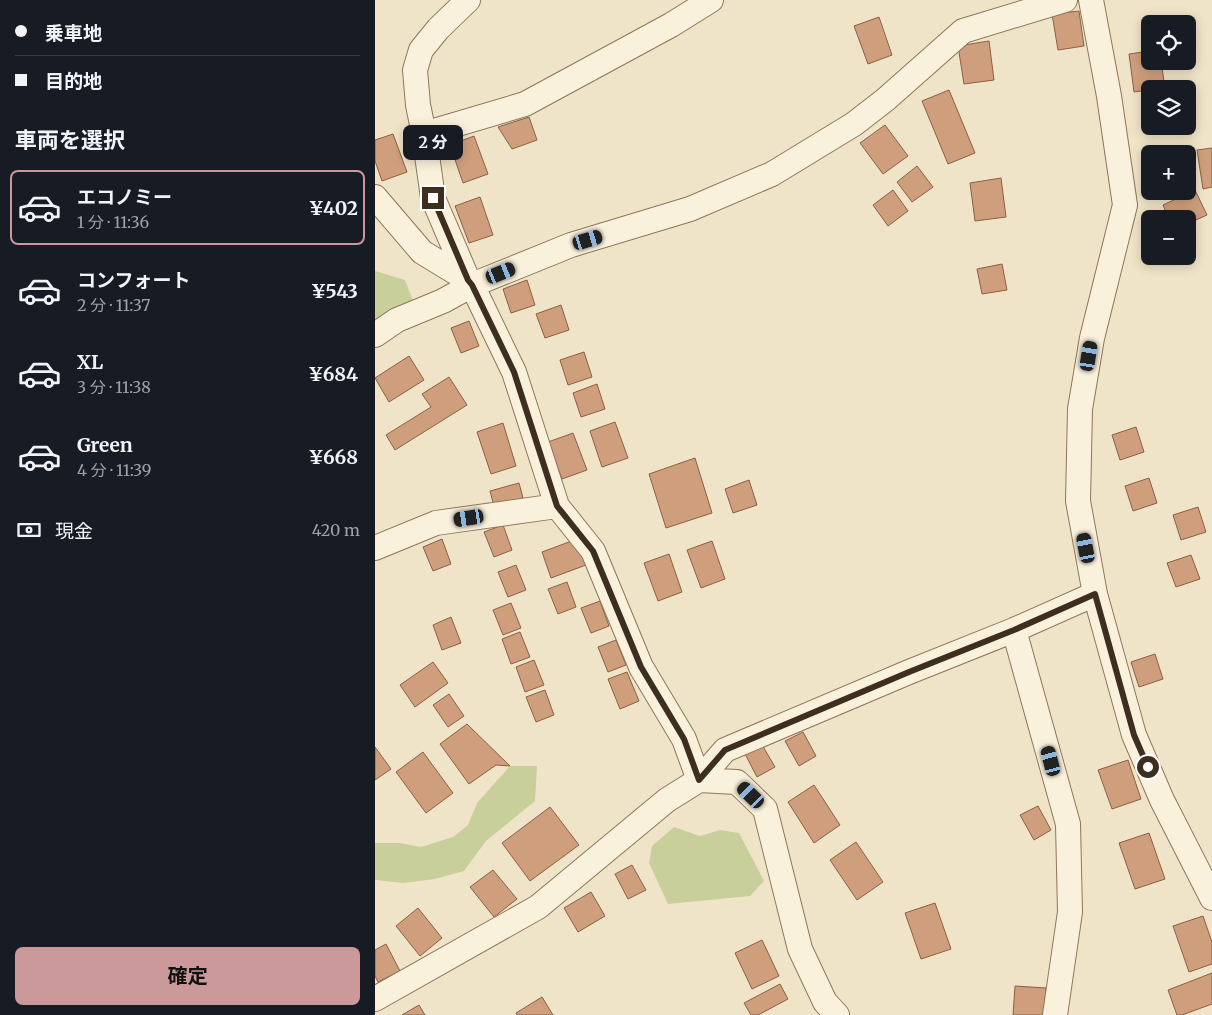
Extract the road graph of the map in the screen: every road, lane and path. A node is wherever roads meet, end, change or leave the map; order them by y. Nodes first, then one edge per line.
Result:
1 (468, 0) edge
2 (711, 0) edge
3 (1065, 0) edge
4 (1091, 0) edge
5 (424, 134) junction
6 (375, 197) edge
7 (470, 282) junction
8 (375, 335) edge
9 (557, 506) junction
10 (375, 548) edge
11 (1095, 594) junction
12 (1014, 630) junction
13 (699, 780) junction
14 (1212, 898) edge
15 (375, 999) edge
16 (837, 1015) edge
17 (1055, 1015) edge

1 - 5 street
2 - 5 street
3 - 7 street
4 - 11 street
5 - 7 street
6 - 7 street
7 - 8 street
7 - 9 street
9 - 10 street
9 - 13 street
11 - 12 street
11 - 14 street
12 - 13 street
12 - 17 street
13 - 15 street
13 - 16 street

